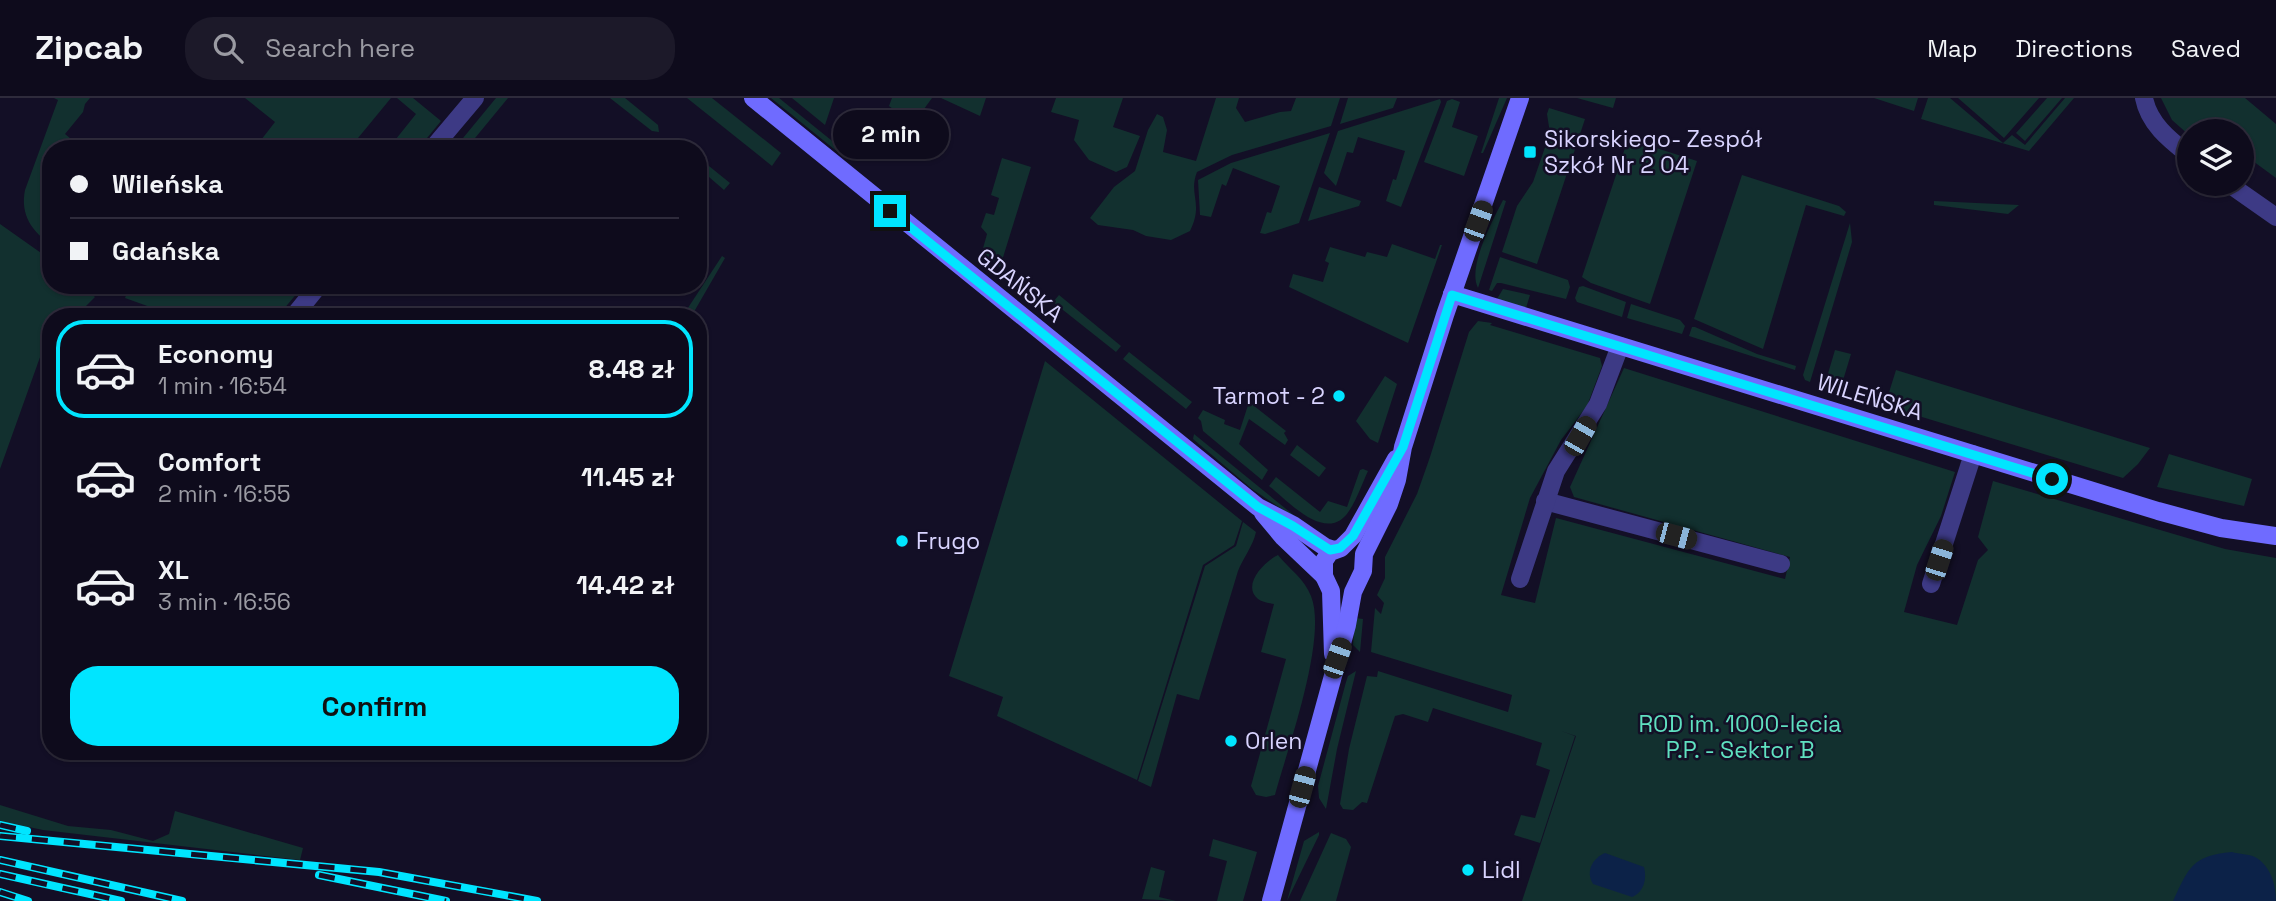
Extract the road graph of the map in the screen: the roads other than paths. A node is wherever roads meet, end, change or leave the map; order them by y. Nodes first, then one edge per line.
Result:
1 (475, 98) edge
2 (752, 98) edge
3 (1520, 98) edge
4 (2144, 98) edge
5 (440, 140) edge
6 (2177, 146) edge
7 (2245, 196) edge
8 (2276, 217) edge
9 (312, 294) edge
10 (1452, 295) junction
11 (300, 308) edge
12 (1620, 346) junction
13 (1403, 447) junction
14 (1973, 454) junction
15 (1545, 500) junction
16 (1258, 507) junction
17 (2276, 536) edge
18 (1337, 549) junction
19 (1362, 562) junction
20 (1781, 564) dead end
21 (1520, 579) dead end
22 (1326, 580) junction
23 (1356, 584) junction
24 (1931, 584) dead end
25 (1334, 668) junction
26 (1271, 901) edge

1 - 5 street
2 - 16 street, GDAŃSKA
3 - 10 street
4 - 6 street
7 - 8 street
9 - 11 street
10 - 12 street, WILEŃSKA
10 - 13 street
12 - 14 street, WILEŃSKA
12 - 15 street
13 - 18 street
13 - 19 street
14 - 17 street, WILEŃSKA
14 - 24 street
15 - 20 street
15 - 21 street
16 - 18 street, GDAŃSKA
16 - 22 street, GDAŃSKA
18 - 19 street
18 - 22 street
19 - 23 street
22 - 23 street
22 - 25 street
23 - 25 street
25 - 26 street

